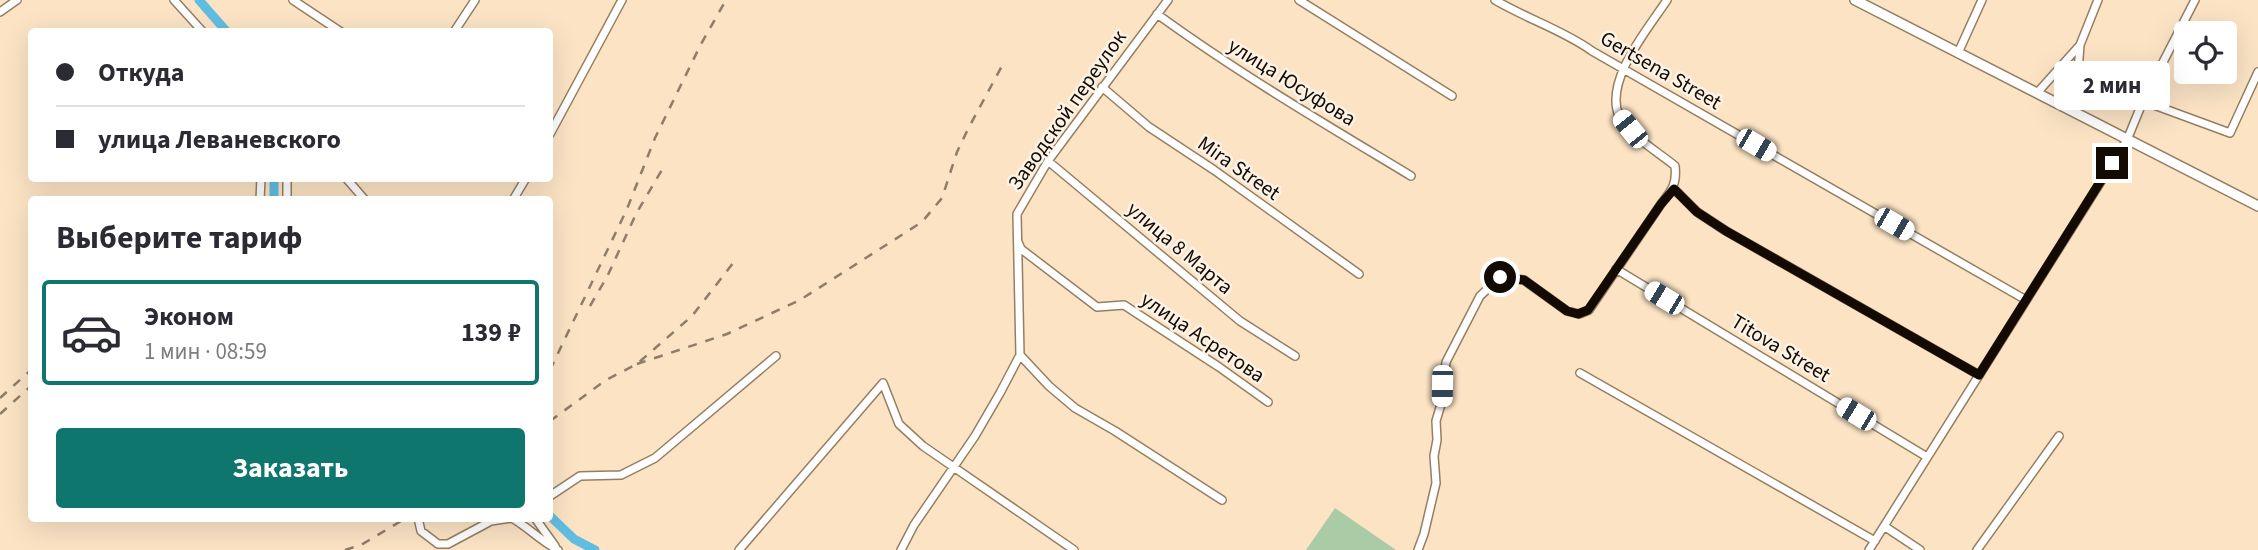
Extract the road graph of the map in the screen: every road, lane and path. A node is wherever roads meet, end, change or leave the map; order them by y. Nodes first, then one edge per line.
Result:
1 (17, 0) edge
2 (174, 0) edge
3 (293, 0) edge
4 (475, 0) edge
5 (622, 0) edge
6 (1168, 0) edge
7 (1299, 0) edge
8 (1495, 0) edge
9 (1667, 0) edge
10 (1855, 0) edge
11 (1982, 0) edge
12 (2098, 0) edge
13 (2195, 0) edge
14 (1874, 5) edge
15 (0, 12) edge
16 (1157, 14) junction
17 (199, 28) edge
18 (335, 28) edge
19 (457, 28) edge
20 (2080, 46) junction
21 (1958, 53) junction
22 (1623, 67) junction
23 (2258, 72) edge
24 (1101, 87) junction
25 (2037, 93) junction
26 (1452, 96) dead end
27 (2143, 101) junction
28 (553, 128) edge
29 (2127, 140) junction
30 (1048, 161) junction
31 (1411, 176) dead end
32 (349, 182) edge
33 (1674, 189) junction
34 (362, 196) edge
35 (2258, 206) edge
36 (1017, 240) junction
37 (1616, 269) junction
38 (1359, 274) dead end
39 (2026, 300) junction
40 (1020, 355) junction
41 (776, 356) dead end
42 (1295, 356) dead end
43 (1580, 373) dead end
44 (1979, 375) junction
45 (1268, 402) dead end
46 (2059, 436) dead end
47 (1927, 457) junction
48 (955, 468) junction
49 (553, 494) edge
50 (1222, 500) dead end
51 (419, 522) edge
52 (489, 522) edge
53 (518, 522) edge
54 (539, 522) edge
55 (1884, 526) junction
56 (1875, 541) junction
57 (557, 550) edge
58 (739, 550) edge
59 (901, 550) edge
60 (1074, 550) edge
61 (1418, 550) edge
62 (1869, 550) edge
63 (1920, 550) edge
64 (1977, 550) edge

1 - 15 street
2 - 17 street
3 - 18 street
4 - 19 street
5 - 28 street
6 - 16 street, Заводской переулок
7 - 26 street
8 - 22 street, Gertsena Street
9 - 22 street
10 - 14 street
11 - 21 street
12 - 20 street
13 - 27 street
14 - 21 street
16 - 24 street, Заводской переулок
16 - 31 street, улица Юсуфова
20 - 25 street
20 - 27 street
21 - 25 street
22 - 33 street
22 - 39 street, Gertsena Street
23 - 27 street
24 - 30 street, Заводской переулок
24 - 38 street, Mira Street
25 - 29 street
27 - 29 street
29 - 35 street
29 - 39 street
30 - 36 street, Заводской переулок
30 - 42 street, улица 8 Марта
32 - 34 street
33 - 37 street
33 - 44 street
36 - 40 street, Заводской переулок
36 - 45 street, улица Асретова
37 - 47 street, Titova Street
37 - 61 street
39 - 44 street
40 - 48 street, Заводской переулок
40 - 50 street
41 - 49 street
43 - 56 street
44 - 47 street
46 - 64 street
47 - 55 street
48 - 58 street
48 - 59 street, Заводской переулок
48 - 60 street
51 - 52 street
53 - 57 street
54 - 57 street
55 - 56 street
55 - 63 street
56 - 62 street

